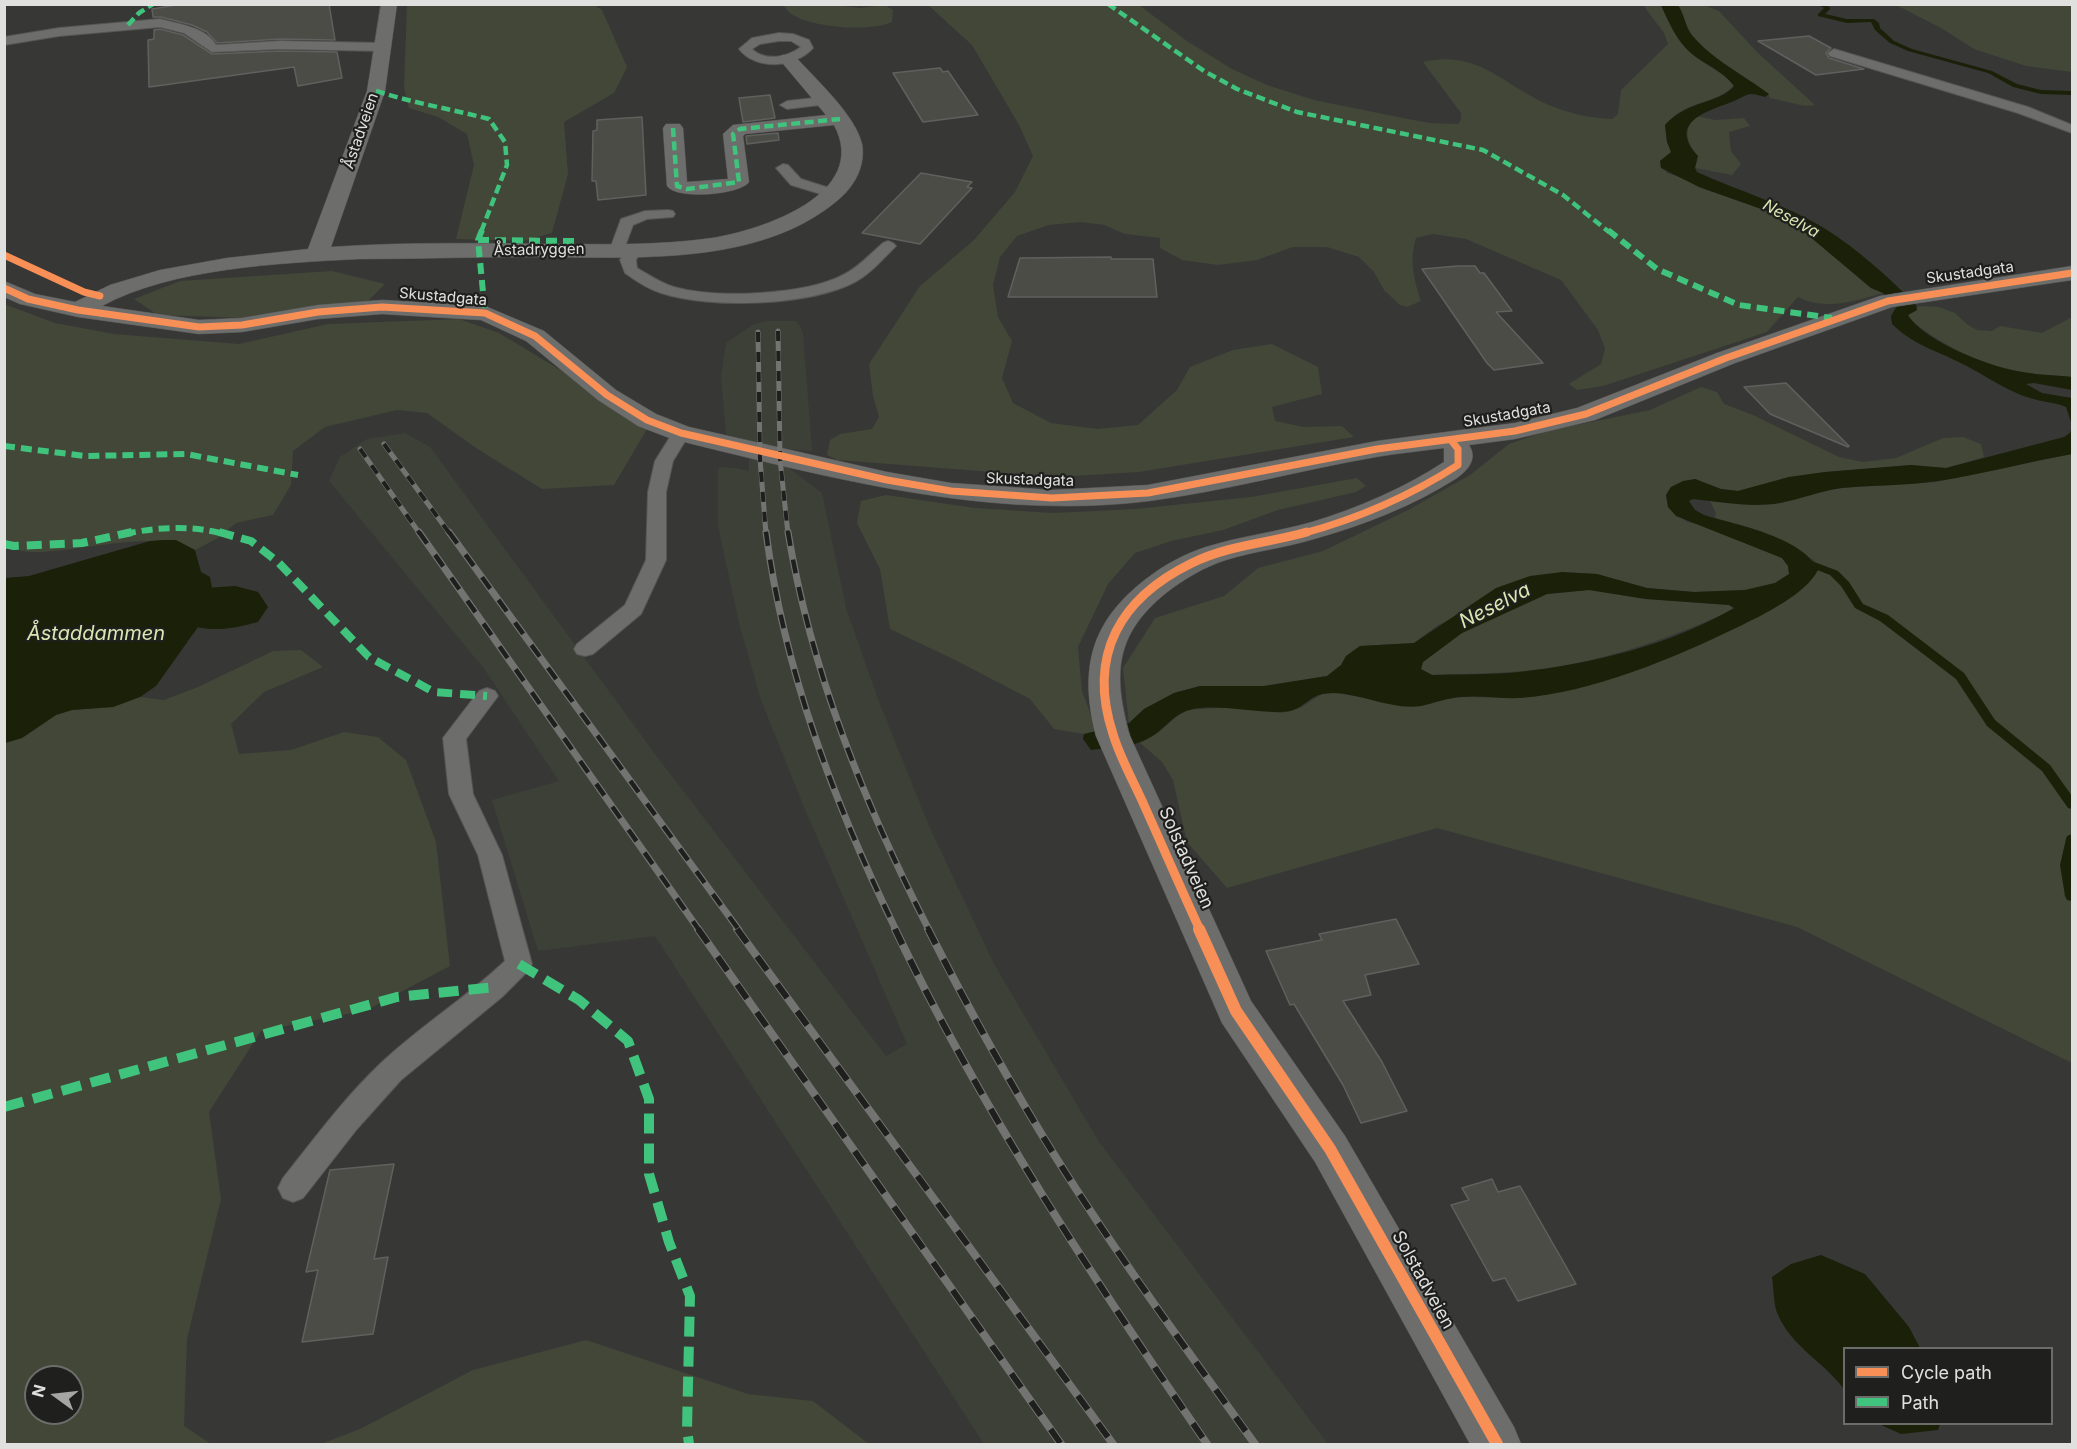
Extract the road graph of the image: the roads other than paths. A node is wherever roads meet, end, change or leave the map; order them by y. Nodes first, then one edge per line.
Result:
1 (388, 4) edge
2 (755, 25) dead end
3 (768, 38) junction
4 (4, 40) edge
5 (382, 47) junction
6 (1834, 53) dead end
7 (788, 59) junction
8 (823, 100) junction
9 (787, 105) dead end
10 (840, 119) junction
11 (673, 128) dead end
12 (2073, 129) edge
13 (783, 168) dead end
14 (834, 194) junction
15 (668, 214) dead end
16 (888, 246) dead end
17 (626, 250) junction
18 (317, 254) junction
19 (2073, 273) edge
20 (4, 288) edge
21 (78, 310) junction
22 (681, 434) junction
23 (1451, 440) junction
24 (585, 649) dead end
25 (487, 696) dead end
26 (292, 1188) dead end
27 (1497, 1444) edge

1 - 5 street, Åstadveien
2 - 3 lane
3 - 7 lane
3 - 7 lane
4 - 5 lane
5 - 18 street, Åstadveien
6 - 12 lane
7 - 8 street, Åstadryggen
8 - 9 lane
8 - 10 street, Åstadryggen
10 - 11 street
10 - 14 street, Åstadryggen
13 - 14 lane
14 - 17 street, Åstadryggen
15 - 17 lane
16 - 17 lane
17 - 18 street, Åstadryggen
18 - 21 street, Åstadryggen
19 - 23 street, Skustadgata
20 - 21 street, Skustadgata
21 - 22 street, Skustadgata
22 - 23 street, Skustadgata
22 - 24 lane
23 - 27 street, Solstadveien
25 - 26 lane

